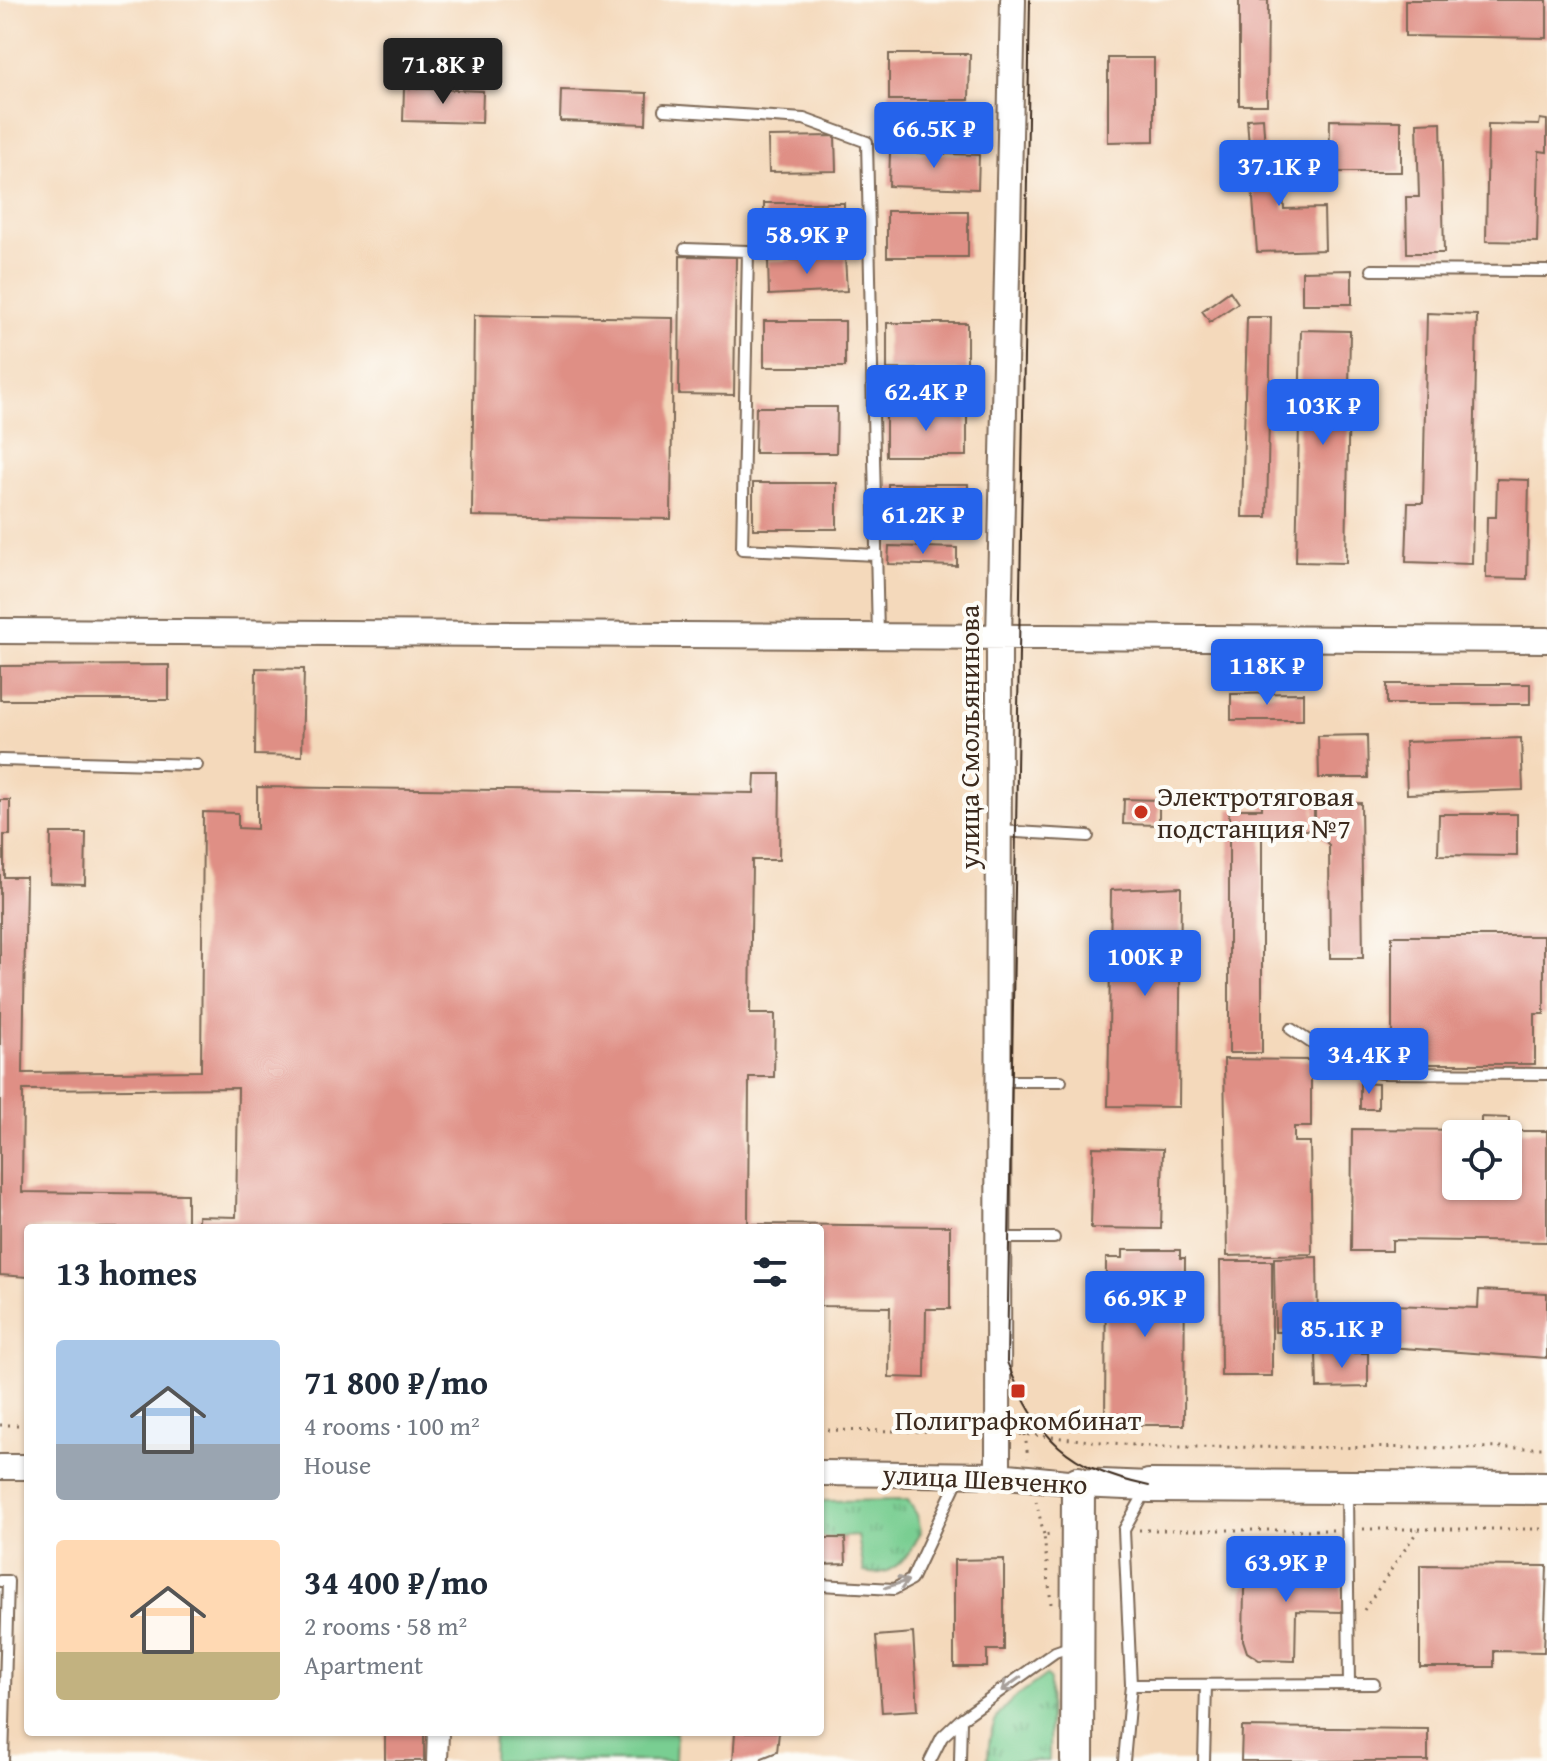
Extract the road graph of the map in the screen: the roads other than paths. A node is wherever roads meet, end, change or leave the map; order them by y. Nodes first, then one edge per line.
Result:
1 (1013, 0) edge
2 (664, 110) dead end
3 (685, 249) dead end
4 (1372, 270) dead end
5 (1547, 271) edge
6 (876, 555) junction
7 (0, 631) edge
8 (878, 636) junction
9 (999, 637) junction
10 (1547, 640) edge
11 (0, 760) edge
12 (197, 765) dead end
13 (998, 831) junction
14 (1088, 836) dead end
15 (1291, 1029) dead end
16 (1547, 1074) edge
17 (998, 1081) junction
18 (1061, 1081) dead end
19 (997, 1238) junction
20 (1054, 1238) dead end
21 (0, 1467) edge
22 (24, 1467) edge
23 (824, 1473) edge
24 (960, 1475) junction
25 (998, 1475) junction
26 (1078, 1483) junction
27 (1149, 1486) junction
28 (1347, 1487) junction
29 (1547, 1488) edge
30 (0, 1581) edge
31 (824, 1585) edge
32 (1077, 1645) junction
33 (1349, 1684) junction
34 (1374, 1684) dead end
35 (1131, 1685) junction
36 (1206, 1685) junction
37 (961, 1719) junction
38 (438, 1736) edge
39 (3, 1761) edge
40 (437, 1761) edge
41 (930, 1761) edge
42 (960, 1761) edge
43 (1077, 1761) edge
44 (1124, 1761) edge
45 (1204, 1761) edge

1 - 9 street, улица Смольянинова
2 - 6 lane
3 - 6 lane
4 - 5 lane
6 - 8 lane
7 - 8 street
8 - 9 street
9 - 10 street
9 - 13 street, улица Смольянинова
11 - 12 lane
13 - 14 lane
13 - 17 street, улица Смольянинова
15 - 16 lane
17 - 18 lane
17 - 19 street, улица Смольянинова
19 - 20 lane
19 - 25 street, улица Смольянинова
21 - 22 street
23 - 24 street, улица Шевченко
24 - 25 street, улица Шевченко
31 -> 24 lane
25 - 26 street, улица Шевченко
26 - 27 main road, улица Шевченко
26 - 32 main road
27 - 28 main road
27 - 35 lane
28 - 29 main road
28 - 33 lane
30 - 39 lane
32 -> 37 lane
32 - 43 main road
33 - 34 lane
33 - 36 lane
35 - 36 lane
35 - 44 lane
36 - 45 lane
37 - 41 lane
37 - 42 lane
38 - 40 street

